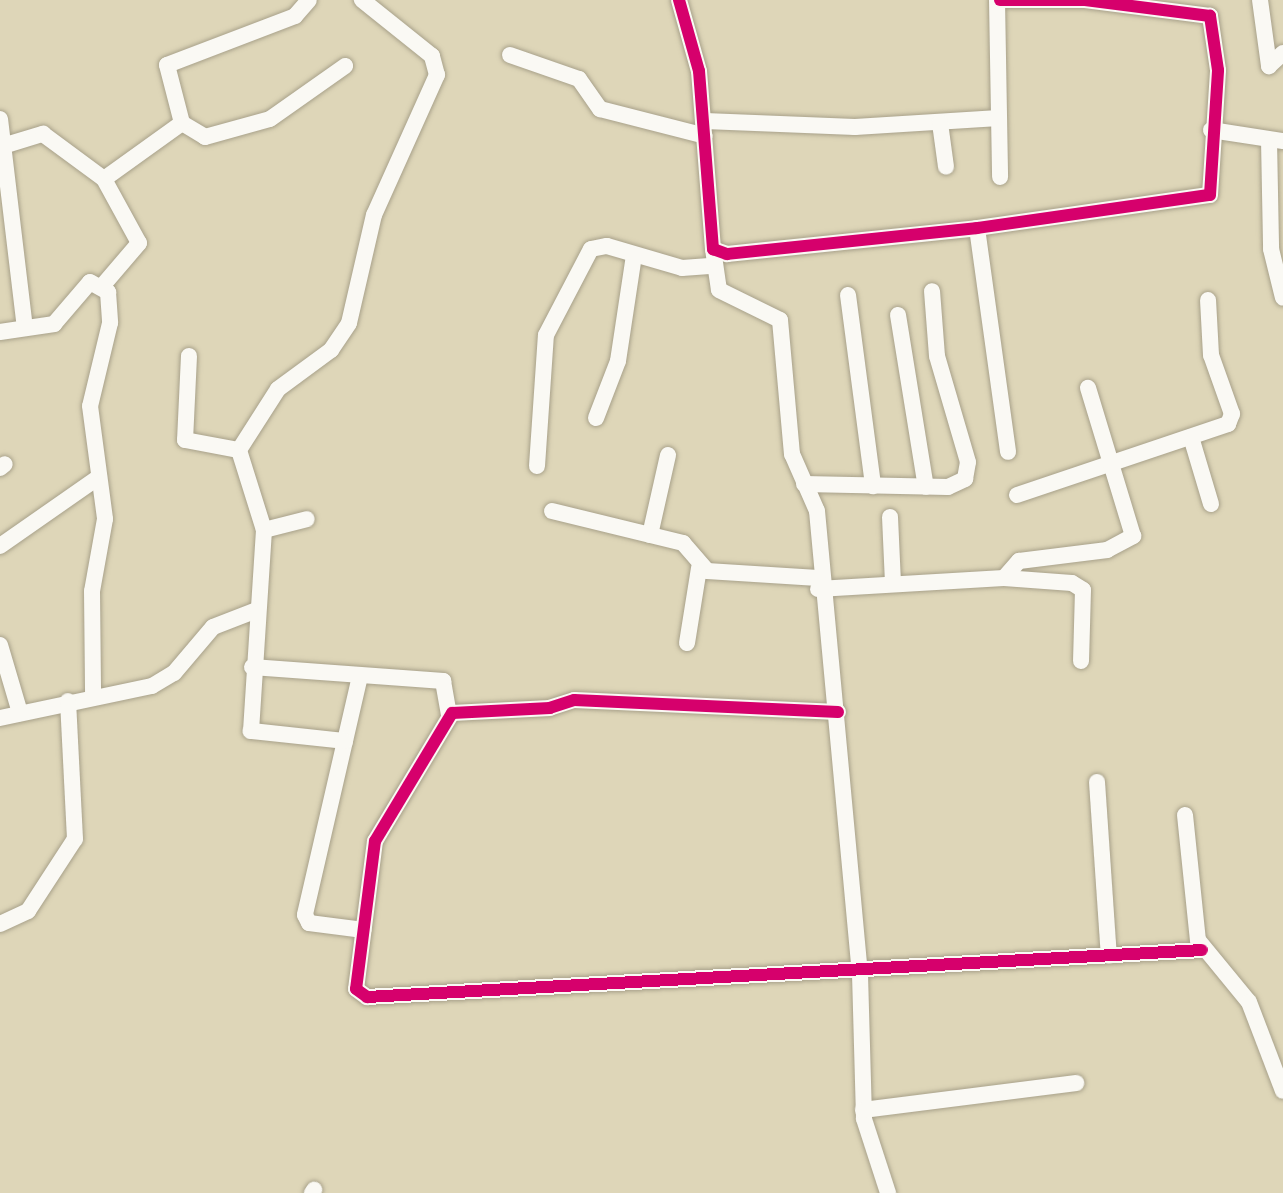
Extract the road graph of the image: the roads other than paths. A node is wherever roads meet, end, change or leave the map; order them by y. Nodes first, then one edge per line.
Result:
1 (309, 0) edge
2 (362, 0) edge
3 (679, 0) edge
4 (998, 0) edge
5 (1085, 0) edge
6 (1260, 0) edge
7 (1031, 2) edge
8 (1283, 53) edge
9 (510, 55) dead end
10 (345, 66) dead end
11 (999, 118) junction
12 (0, 119) edge
13 (182, 123) junction
14 (940, 123) junction
15 (705, 128) junction
16 (1211, 130) junction
17 (1276, 140) edge
18 (6, 145) junction
19 (4, 166) edge
20 (946, 167) dead end
21 (1000, 177) dead end
22 (104, 179) junction
23 (977, 228) junction
24 (8, 248) edge
25 (634, 255) junction
26 (713, 258) junction
27 (104, 284) junction
28 (932, 291) dead end
29 (848, 295) dead end
30 (1283, 298) edge
31 (1208, 300) dead end
32 (898, 315) dead end
33 (25, 328) junction
34 (0, 332) edge
35 (189, 356) dead end
36 (1088, 388) dead end
37 (596, 418) dead end
38 (1191, 437) junction
39 (239, 450) junction
40 (1008, 452) dead end
41 (668, 455) dead end
42 (1115, 463) junction
43 (537, 466) dead end
44 (99, 477) junction
45 (804, 484) junction
46 (873, 486) junction
47 (926, 487) junction
48 (1017, 495) dead end
49 (1211, 504) dead end
50 (552, 511) dead end
51 (890, 517) dead end
52 (307, 519) dead end
53 (264, 530) junction
54 (650, 535) junction
55 (0, 546) edge
56 (699, 568) junction
57 (1004, 578) junction
58 (818, 584) junction
59 (893, 584) junction
60 (257, 610) junction
61 (687, 643) dead end
62 (0, 645) edge
63 (1081, 661) dead end
64 (252, 667) junction
65 (360, 676) junction
66 (93, 695) junction
67 (68, 701) junction
68 (838, 712) junction
69 (20, 713) junction
70 (449, 715) junction
71 (0, 718) edge
72 (345, 741) junction
73 (1097, 782) dead end
74 (1185, 815) dead end
75 (0, 924) edge
76 (364, 930) junction
77 (1202, 950) junction
78 (1109, 956) junction
79 (860, 974) junction
80 (1076, 1083) dead end
81 (1283, 1091) edge
82 (863, 1110) junction
83 (888, 1193) edge

1 - 13 street
2 - 39 street
3 - 15 street
4 - 7 street
4 - 11 street
5 - 7 street
5 - 16 street
6 - 8 street
9 - 15 street
10 - 13 street
11 - 14 street
11 - 21 street
12 - 18 street
13 - 22 street
14 - 15 street
14 - 20 street
15 - 26 street
16 - 17 street
16 - 23 street
17 - 30 street
18 - 19 street
18 - 22 street
19 - 24 street
22 - 27 street
23 - 26 street
23 - 40 street
24 - 33 street
25 - 26 street
25 - 37 street
25 - 43 street
26 - 45 street
27 - 33 street
27 - 44 street
28 - 47 street
29 - 46 street
31 - 38 street
32 - 47 street
33 - 34 street
35 - 39 street
36 - 42 street
38 - 42 street
38 - 49 street
39 - 53 street
41 - 54 street
42 - 48 street
42 - 57 street
44 - 55 street
44 - 66 street
45 - 46 street
45 - 58 street
46 - 47 street
50 - 54 street
51 - 59 street
52 - 53 street
53 - 60 street
54 - 56 street
56 - 58 street
56 - 61 street
57 - 59 street
57 - 63 street
58 - 59 street
58 - 68 street
60 - 64 street
60 - 66 street
62 - 69 street
64 - 65 street
64 - 72 street
65 - 70 street
65 - 72 street
66 - 67 street
67 - 69 street
67 - 75 street
68 - 70 street
68 - 79 street
69 - 71 street
70 - 76 street
72 - 76 street
73 - 78 street
74 - 77 street
76 - 79 street
77 - 78 street
77 - 81 street
78 - 79 street
79 - 82 street
80 - 82 street
82 - 83 street

